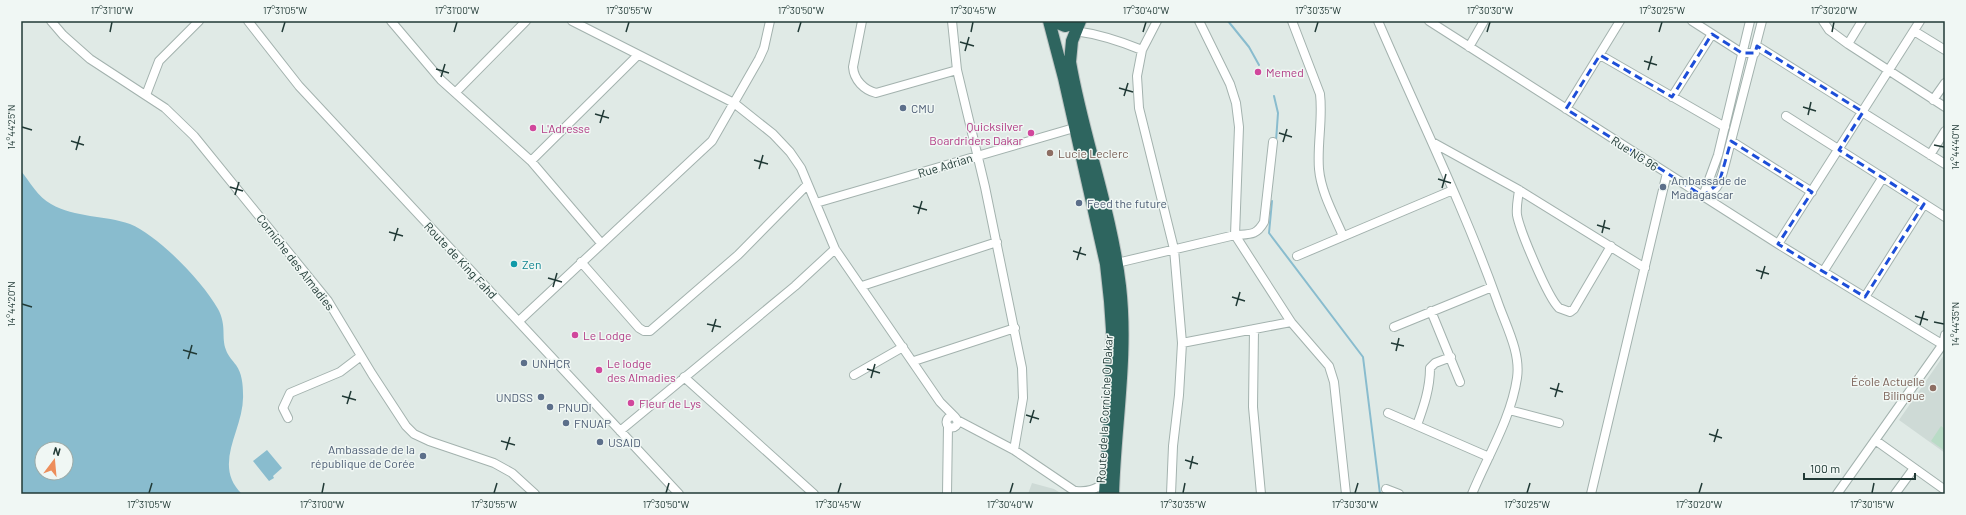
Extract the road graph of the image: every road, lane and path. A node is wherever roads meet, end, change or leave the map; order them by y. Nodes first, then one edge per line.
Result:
1 (51, 21) edge
2 (199, 21) edge
3 (248, 21) edge
4 (391, 21) edge
5 (526, 21) edge
6 (572, 21) edge
7 (770, 21) edge
8 (862, 21) edge
9 (952, 21) edge
10 (1049, 21) edge
11 (1053, 21) edge
12 (1157, 21) edge
13 (1199, 21) edge
14 (1292, 21) edge
15 (1378, 21) edge
16 (1429, 21) edge
17 (1484, 21) edge
18 (1620, 21) edge
19 (1693, 21) edge
20 (1750, 21) edge
21 (1762, 21) edge
22 (1823, 21) edge
23 (1862, 21) edge
24 (1920, 21) edge
25 (1078, 24) edge
26 (1914, 31) junction
27 (1712, 34) junction
28 (1848, 44) junction
29 (1469, 47) junction
30 (1756, 49) junction
31 (1142, 50) junction
32 (1945, 50) edge
33 (1742, 53) junction
34 (638, 55) junction
35 (1600, 55) junction
36 (957, 70) junction
37 (1888, 72) junction
38 (1945, 83) edge
39 (456, 92) junction
40 (146, 95) junction
41 (1672, 97) junction
42 (1933, 100) junction
43 (734, 103) junction
44 (1945, 107) edge
45 (1566, 109) junction
46 (1862, 112) junction
47 (1786, 116) dead end
48 (1725, 127) junction
49 (1074, 128) junction
50 (1945, 131) edge
51 (1731, 141) junction
52 (1273, 142) dead end
53 (1432, 142) junction
54 (1839, 150) junction
55 (977, 155) junction
56 (1930, 155) junction
57 (531, 161) junction
58 (1945, 164) edge
59 (1667, 173) junction
60 (1883, 177) junction
61 (808, 185) junction
62 (1454, 190) junction
63 (1520, 190) junction
64 (1812, 192) junction
65 (1703, 195) junction
66 (816, 203) junction
67 (1924, 204) junction
68 (1945, 217) edge
69 (1235, 235) junction
70 (1343, 236) junction
71 (997, 242) junction
72 (601, 243) junction
73 (1778, 244) junction
74 (1612, 246) junction
75 (835, 249) junction
76 (1174, 249) junction
77 (1297, 256) dead end
78 (581, 262) junction
79 (1116, 263) junction
80 (1645, 268) junction
81 (1823, 272) junction
82 (862, 286) junction
83 (1492, 287) junction
84 (1865, 297) junction
85 (1432, 311) junction
86 (520, 321) junction
87 (1291, 322) junction
88 (1394, 327) dead end
89 (1015, 328) junction
90 (1254, 329) junction
91 (1945, 335) edge
92 (1182, 343) junction
93 (1944, 345) edge
94 (903, 347) junction
95 (361, 356) junction
96 (1450, 357) junction
97 (914, 361) junction
98 (854, 375) dead end
99 (684, 377) junction
100 (1460, 382) dead end
101 (1509, 410) junction
102 (1388, 413) dead end
103 (288, 418) dead end
104 (953, 422) junction
105 (1559, 423) dead end
106 (1417, 425) junction
107 (620, 430) junction
108 (1875, 440) junction
109 (1014, 450) junction
110 (1488, 456) junction
111 (1914, 468) junction
112 (1105, 488) edge
113 (1386, 489) dead end
114 (1945, 490) edge
115 (1078, 493) edge
116 (535, 494) edge
117 (679, 494) edge
118 (814, 494) edge
119 (947, 494) edge
120 (1113, 494) edge
121 (1171, 494) edge
122 (1261, 494) edge
123 (1346, 494) edge
124 (1399, 494) edge
125 (1473, 494) edge
126 (1591, 494) edge
127 (1837, 494) edge
128 (1896, 494) edge

1 - 40 street, Corniche des Almadies
2 - 40 street
3 - 86 street, Route de King Fahd
4 - 39 street
5 - 39 street
6 - 34 street
7 - 43 street
8 - 36 street
9 - 36 street
10 - 49 highway, Route de la Corniche O Dakar
11 - 25 highway
12 - 31 street
13 - 69 street
14 - 70 street
15 - 53 street
16 - 29 street, Rue NG 96
17 - 29 street
18 - 35 street
19 - 27 street
20 - 33 street
21 - 30 street
22 - 28 street
23 - 28 street
24 - 26 street
25 - 31 street
25 - 79 highway, Route de la Corniche O Dakar
26 - 32 street
26 - 37 street
27 - 33 street
27 - 41 street
28 - 37 street
29 - 45 street, Rue NG 96
30 - 33 street
30 - 46 street
30 - 51 street
31 - 76 street
33 - 48 street
34 - 43 street
34 - 57 street
35 - 41 street
35 - 45 street
36 - 55 street
37 - 42 street
37 - 46 street
38 - 42 street
39 - 57 street
40 - 95 street, Corniche des Almadies
41 - 48 street
42 - 44 street
43 - 61 street
43 - 72 street
45 - 59 street, Rue NG 96
46 - 54 street
46 - 56 street
47 - 54 street
48 - 65 street
49 - 55 street, Rue Adrian
49 - 112 highway, Route de la Corniche O Dakar
50 - 56 street
51 - 64 street
51 - 65 street
52 - 69 street
53 - 62 street
53 - 63 street
54 - 60 street
54 - 64 street
55 - 66 street, Rue Adrian
55 - 71 street
56 - 58 street
57 - 72 street
59 - 65 street, Rue NG 96
59 - 80 street
60 - 67 street
60 - 81 street
61 - 66 street
61 - 78 street
62 - 70 street
62 - 83 street
63 - 74 street
63 - 74 street
64 - 73 street
65 - 73 street, Rue NG 96
66 - 75 street
67 - 68 street
67 - 84 street
69 - 76 street
69 - 87 street
70 - 77 street
71 - 82 street
71 - 89 street
72 - 78 street
73 - 81 street, Rue NG 96
74 - 80 street
75 - 82 street
75 - 99 street
76 - 79 street
76 - 92 street
78 - 86 street
79 - 120 highway, Route de la Corniche O Dakar
80 - 126 street
81 - 84 street, Rue NG 96
82 - 94 street
83 - 85 street
83 - 101 street
84 - 93 street, Rue NG 96
85 - 88 street
85 - 96 street
86 - 107 street, Route de King Fahd
87 - 90 street
87 - 123 street
89 - 97 street
89 - 109 street
90 - 92 street
90 - 122 street
91 - 93 street
92 - 121 street
93 - 108 street
94 - 97 street
94 - 98 street
95 - 103 street
95 - 116 street, Corniche des Almadies
96 - 100 street
96 - 106 street
97 - 104 street
99 - 107 street
99 - 118 street
101 - 105 street
101 - 110 street
102 - 106 street
104 - 109 street
104 - 119 street
106 - 110 street
107 - 117 street, Route de King Fahd
108 - 111 street
108 - 127 street
109 - 115 street
110 - 125 street
111 - 114 street
111 - 128 street
112 - 115 street
113 - 124 street

